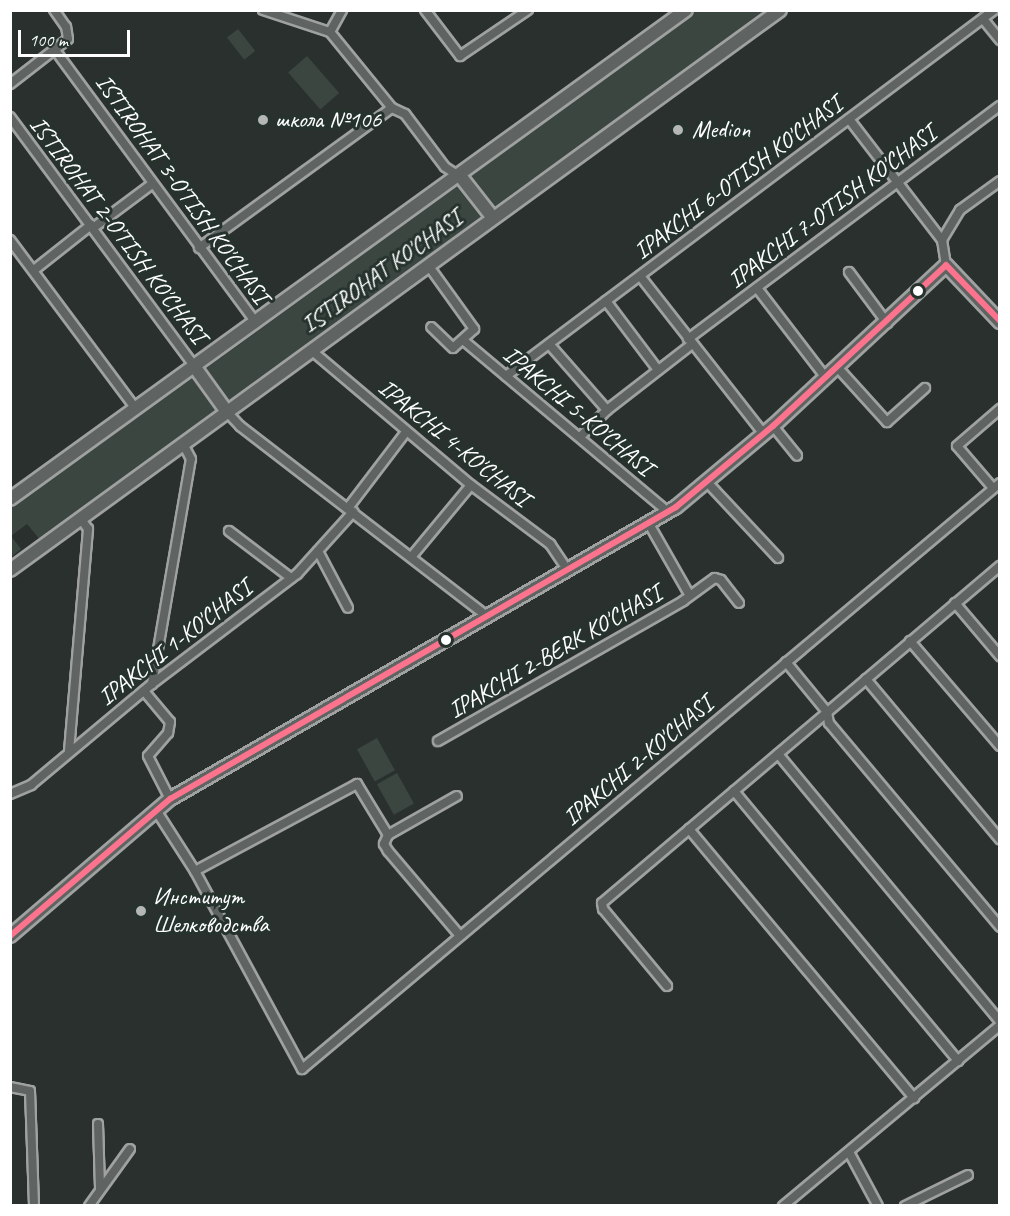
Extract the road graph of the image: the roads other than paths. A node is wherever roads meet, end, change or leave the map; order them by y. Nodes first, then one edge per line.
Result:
1 (54, 10) edge
2 (263, 10) edge
3 (342, 10) edge
4 (424, 10) edge
5 (528, 10) edge
6 (686, 10) edge
7 (780, 10) edge
8 (994, 10) edge
9 (983, 19) junction
10 (330, 32) junction
11 (999, 40) edge
12 (55, 50) junction
13 (10, 84) edge
14 (999, 106) edge
15 (392, 108) junction
16 (10, 117) edge
17 (849, 119) junction
18 (461, 177) junction
19 (999, 181) edge
20 (898, 182) junction
21 (152, 184) junction
22 (493, 218) junction
23 (92, 226) junction
24 (10, 240) edge
25 (942, 240) junction
26 (199, 248) junction
27 (428, 265) junction
28 (946, 265) junction
29 (34, 270) junction
30 (849, 272) dead end
31 (639, 276) junction
32 (757, 288) junction
33 (606, 301) junction
34 (999, 313) edge
35 (999, 322) edge
36 (256, 323) junction
37 (887, 323) junction
38 (431, 327) dead end
39 (463, 340) junction
40 (690, 342) junction
41 (549, 344) junction
42 (311, 350) junction
43 (194, 366) junction
44 (838, 368) junction
45 (658, 370) junction
46 (506, 376) junction
47 (826, 378) junction
48 (925, 388) dead end
49 (136, 409) junction
50 (999, 409) edge
51 (607, 410) junction
52 (227, 412) junction
53 (768, 430) junction
54 (406, 432) junction
55 (580, 437) junction
56 (183, 444) junction
57 (797, 456) dead end
58 (707, 482) junction
59 (471, 485) junction
60 (996, 486) edge
61 (10, 499) edge
62 (350, 510) junction
63 (668, 512) junction
64 (81, 519) junction
65 (649, 524) junction
66 (229, 531) dead end
67 (318, 551) junction
68 (412, 556) junction
69 (778, 558) dead end
70 (999, 566) edge
71 (10, 570) edge
72 (568, 571) junction
73 (291, 578) junction
74 (689, 594) junction
75 (739, 603) dead end
76 (955, 603) junction
77 (348, 608) dead end
78 (488, 617) junction
79 (910, 641) junction
80 (999, 656) edge
81 (786, 662) junction
82 (866, 678) junction
83 (152, 684) junction
84 (144, 691) junction
85 (827, 712) junction
86 (438, 741) dead end
87 (999, 746) edge
88 (69, 751) junction
89 (778, 754) junction
90 (734, 791) junction
91 (10, 794) edge
92 (457, 796) dead end
93 (170, 800) junction
94 (159, 815) dead end
95 (689, 829) junction
96 (388, 835) junction
97 (999, 839) edge
98 (195, 871) junction
99 (999, 927) edge
100 (10, 936) edge
101 (460, 936) junction
102 (667, 986) dead end
103 (999, 1023) edge
104 (958, 1061) junction
105 (10, 1087) edge
106 (914, 1098) junction
107 (98, 1124) dead end
108 (130, 1149) dead end
109 (849, 1152) junction
110 (968, 1175) dead end
111 (100, 1190) junction
112 (34, 1206) edge
113 (88, 1206) edge
114 (783, 1206) edge
115 (878, 1206) edge
116 (905, 1206) edge

1 - 12 street
2 - 10 street
3 - 10 street
4 - 5 street
6 - 18 main road, ISTIROHAT KO'CHASI
7 - 22 main road, ISTIROHAT KO'CHASI
8 - 9 street, IPAKCHI 6-O'TISH KO'CHASI
9 - 11 street
9 - 17 street, IPAKCHI 6-O'TISH KO'CHASI
10 - 15 street
12 - 13 street
12 - 21 street, ISTIROHAT 3-O'TISH KO'CHASI
14 - 20 street, IPAKCHI 7-O'TISH KO'CHASI
15 - 18 street
15 - 26 street
16 - 23 street, ISTIROHAT 2-O'TISH KO'CHASI
17 - 20 street
17 - 31 street, IPAKCHI 6-O'TISH KO'CHASI
18 - 22 main road
18 - 36 main road, ISTIROHAT KO'CHASI
19 - 25 street
20 - 25 street
20 - 32 street, IPAKCHI 7-O'TISH KO'CHASI
21 - 23 street
21 - 26 street, ISTIROHAT 3-O'TISH KO'CHASI
22 - 27 main road, ISTIROHAT KO'CHASI
23 - 29 street
23 - 43 street, ISTIROHAT 2-O'TISH KO'CHASI
24 - 29 street
25 - 28 street
26 - 36 street, ISTIROHAT 3-O'TISH KO'CHASI
27 - 39 street
27 - 42 main road, ISTIROHAT KO'CHASI
28 - 34 main road
28 - 35 main road
28 - 37 main road
29 - 49 street
30 - 37 street
31 - 33 street, IPAKCHI 6-O'TISH KO'CHASI
31 - 40 street
32 - 40 street, IPAKCHI 7-O'TISH KO'CHASI
32 - 47 street
33 - 41 street, IPAKCHI 6-O'TISH KO'CHASI
33 - 45 street
36 - 43 main road, ISTIROHAT KO'CHASI
37 - 44 main road
38 - 39 street
39 - 46 street, IPAKCHI 5-KO'CHASI
40 - 45 street, IPAKCHI 7-O'TISH KO'CHASI
40 - 53 street
41 - 46 street, IPAKCHI 6-O'TISH KO'CHASI
41 - 51 street
42 - 52 main road, ISTIROHAT KO'CHASI
42 - 54 street, IPAKCHI 4-KO'CHASI
43 - 49 main road, ISTIROHAT KO'CHASI
43 - 52 main road
44 - 47 main road
44 - 48 street
45 - 51 street, IPAKCHI 7-O'TISH KO'CHASI
46 - 55 street, IPAKCHI 5-KO'CHASI
47 - 53 main road
49 - 61 main road, ISTIROHAT KO'CHASI
50 - 60 street
51 - 55 street, IPAKCHI 7-O'TISH KO'CHASI
52 - 56 main road, ISTIROHAT KO'CHASI
52 - 62 street
53 - 57 street
53 - 58 main road
54 - 59 street, IPAKCHI 4-KO'CHASI
54 - 62 street, IPAKCHI 1-KO'CHASI
55 - 63 street, IPAKCHI 5-KO'CHASI
56 - 64 main road, ISTIROHAT KO'CHASI
56 - 83 street
58 - 63 main road
58 - 69 street
59 - 68 street
59 - 72 street, IPAKCHI 4-KO'CHASI
60 - 81 street, IPAKCHI 2-KO'CHASI
62 - 67 street, IPAKCHI 1-KO'CHASI
62 - 68 street
63 - 65 main road
64 - 71 main road, ISTIROHAT KO'CHASI
64 - 88 street
65 - 72 main road
65 - 74 street, IPAKCHI 2-BERK KO'CHASI
66 - 73 street
67 - 73 street, IPAKCHI 1-KO'CHASI
67 - 77 street
68 - 78 street
70 - 76 street
72 - 78 main road
73 - 83 street, IPAKCHI 1-KO'CHASI
74 - 75 street, IPAKCHI 2-BERK KO'CHASI
74 - 86 street, IPAKCHI 2-BERK KO'CHASI
76 - 79 street
76 - 80 street
78 - 93 main road
79 - 82 street
79 - 87 street
81 - 85 street
81 - 101 street, IPAKCHI 2-KO'CHASI
82 - 85 street
82 - 97 street
83 - 84 street, IPAKCHI 1-KO'CHASI
84 - 88 street, IPAKCHI 1-KO'CHASI
84 - 93 street
85 - 89 street
85 - 99 street
88 - 91 street, IPAKCHI 1-KO'CHASI
89 - 90 street
89 - 103 street
90 - 95 street
90 - 104 street
92 - 96 street
93 - 100 main road
94 - 98 street
95 - 102 street
95 - 106 street
96 - 98 street
96 - 101 street
98 - 101 street, IPAKCHI 2-KO'CHASI
103 - 104 street
104 - 106 street
105 - 112 street
106 - 109 street
107 - 111 street
108 - 111 street
109 - 114 street
109 - 115 street
110 - 116 street
111 - 113 street

